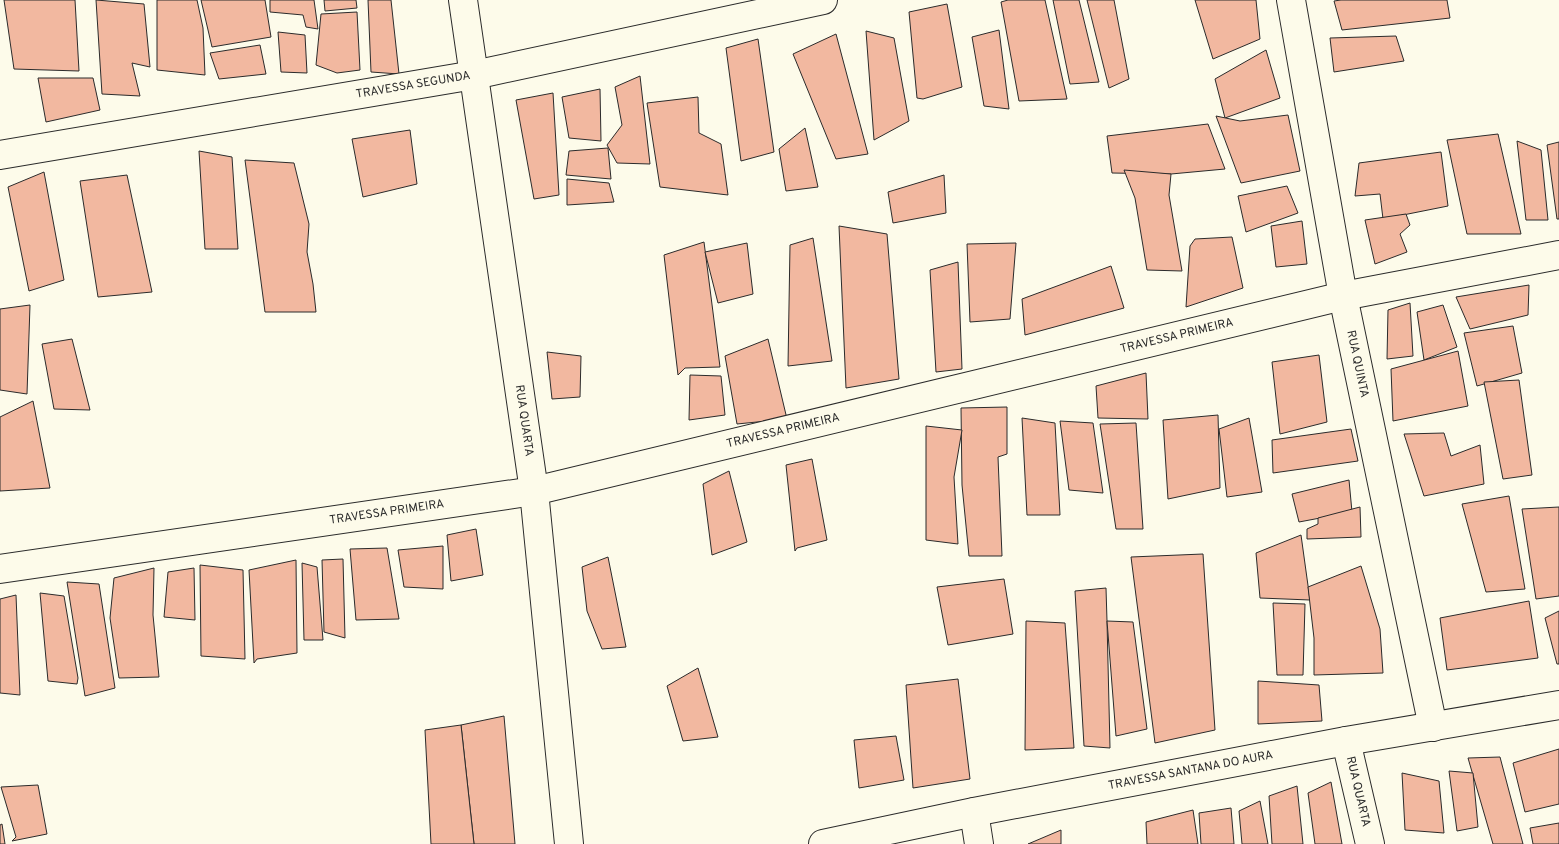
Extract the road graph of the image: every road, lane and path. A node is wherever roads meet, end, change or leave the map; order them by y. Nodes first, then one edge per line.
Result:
1 (463, 0) edge
2 (823, 0) edge
3 (1291, 0) edge
4 (474, 75) junction
5 (0, 155) edge
6 (1559, 255) edge
7 (1343, 296) junction
8 (534, 491) junction
9 (0, 569) edge
10 (1559, 705) edge
11 (1433, 727) junction
12 (1346, 741) junction
13 (974, 812) junction
14 (569, 844) edge
15 (823, 844) edge
16 (979, 844) edge
17 (1370, 844) edge

1 - 4 street, RUA QUARTA
2 - 4 street, TRAVESSA SEGUNDA
3 - 7 street, RUA QUINTA
4 - 5 street, TRAVESSA SEGUNDA
4 - 8 street, RUA QUARTA
6 - 7 street, TRAVESSA PRIMEIRA
7 - 8 street, TRAVESSA PRIMEIRA
7 - 11 street, RUA QUINTA
8 - 9 street, TRAVESSA PRIMEIRA
8 - 14 street, RUA QUARTA
10 - 11 street, TRAVESSA SANTANA DO AURA
11 - 12 street, TRAVESSA SANTANA DO AURA
12 - 13 street, TRAVESSA SANTANA DO AURA
12 - 17 street, RUA QUARTA
13 - 15 street, TRAVESSA SANTANA DO AURA
13 - 16 street

